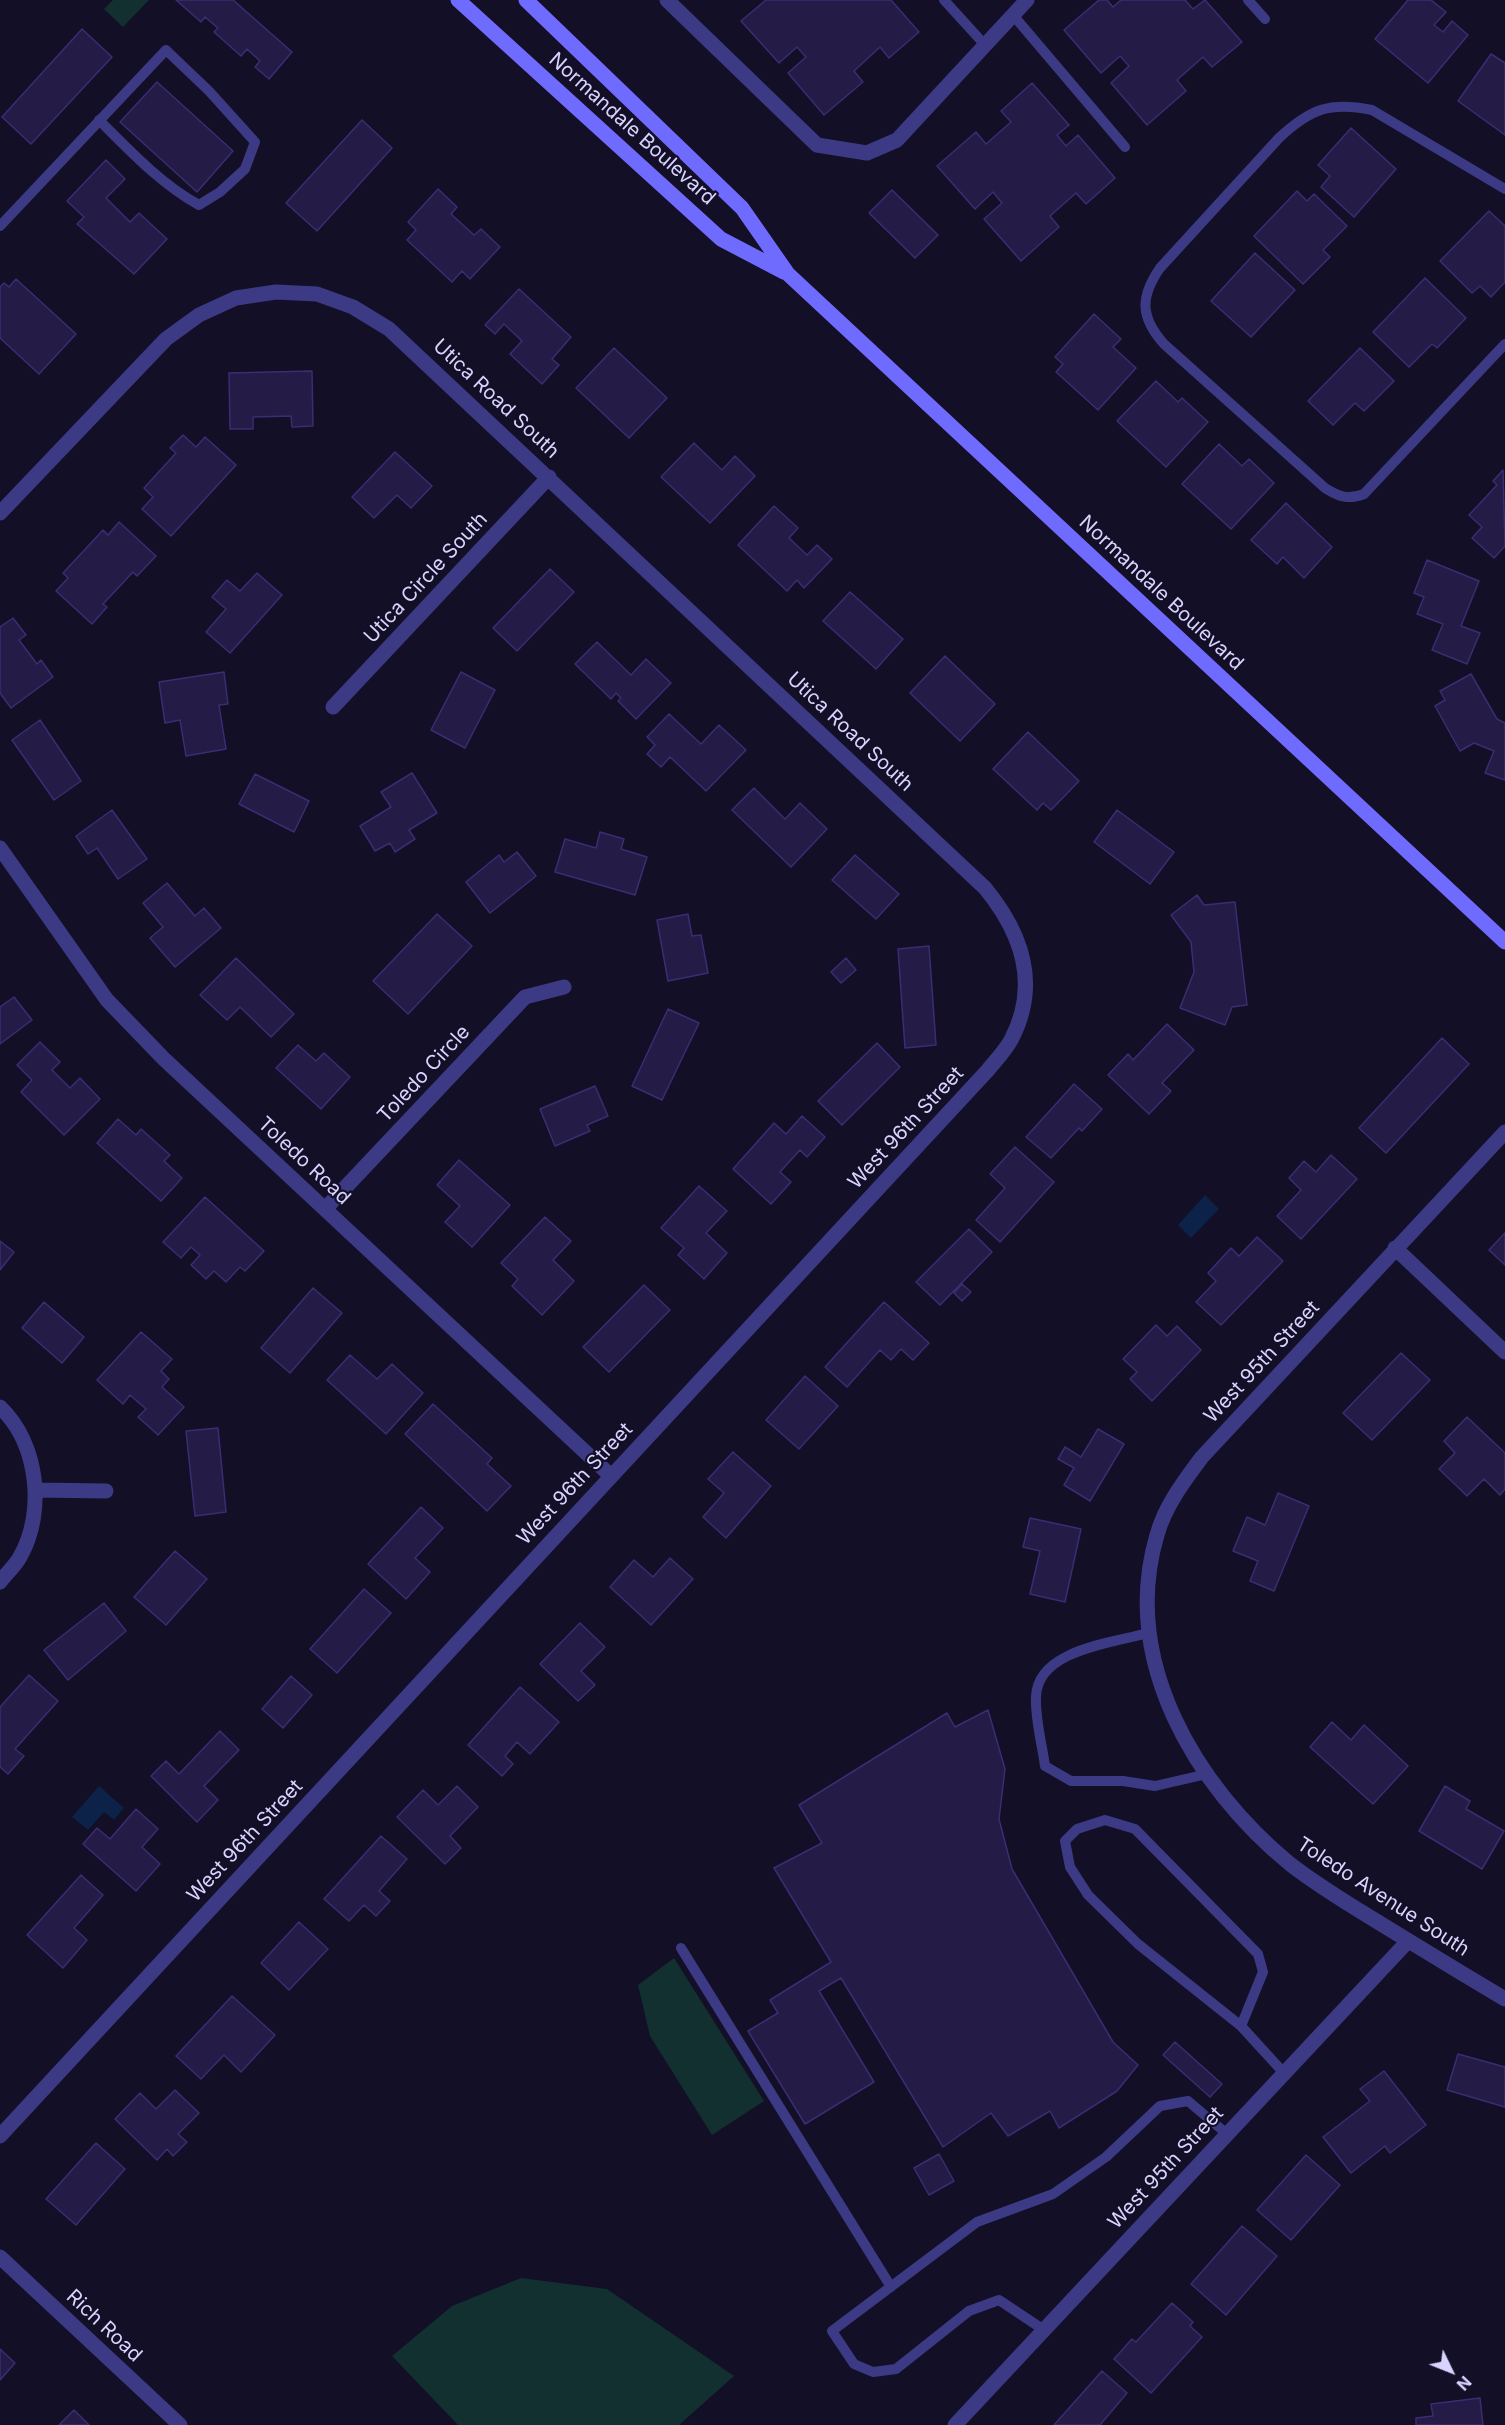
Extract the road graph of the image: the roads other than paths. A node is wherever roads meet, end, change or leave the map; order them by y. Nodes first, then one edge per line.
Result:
1 (458, 0) edge
2 (526, 0) edge
3 (668, 0) edge
4 (944, 0) edge
5 (1027, 0) edge
6 (1248, 0) edge
7 (1013, 15) junction
8 (1265, 19) dead end
9 (985, 45) junction
10 (99, 120) junction
11 (1125, 147) dead end
12 (1505, 189) edge
13 (0, 226) edge
14 (788, 274) junction
15 (1505, 344) edge
16 (549, 477) junction
17 (0, 513) edge
18 (333, 707) dead end
19 (926, 832) joint
20 (0, 848) edge
21 (1505, 942) edge
22 (564, 987) dead end
23 (1505, 1131) edge
24 (325, 1209) junction
25 (1395, 1248) junction
26 (1505, 1352) edge
27 (0, 1407) edge
28 (611, 1476) junction
29 (36, 1490) junction
30 (106, 1491) dead end
31 (0, 1582) edge
32 (1148, 1633) junction
33 (1154, 1667) joint
34 (1207, 1774) junction
35 (1408, 1941) junction
36 (681, 1948) dead end
37 (1505, 1999) edge
38 (1241, 2026) junction
39 (1284, 2073) junction
40 (1227, 2134) junction
41 (0, 2136) edge
42 (0, 2257) edge
43 (891, 2287) junction
44 (1044, 2330) junction
45 (180, 2425) edge
46 (955, 2425) edge

1 - 14 main road, Normandale Boulevard
2 - 14 main road, Normandale Boulevard
3 - 9 street
4 - 9 lane
5 - 7 street
6 - 8 lane
7 - 9 street
7 - 11 lane
10 - 10 lane
10 - 13 lane
12 - 15 lane
14 - 21 main road, Normandale Boulevard
16 - 17 street, Utica Road South
16 - 18 street, Utica Circle South
16 - 19 street, Utica Road South
19 - 28 street, West 96th Street
20 - 24 street, Toledo Road
22 - 24 street, Toledo Circle
23 - 25 street, West 95th Street
24 - 28 street, Toledo Road
25 - 26 street
25 - 32 street, West 95th Street
27 - 29 street
28 - 41 street, West 96th Street
29 - 30 street
29 - 31 street
32 - 33 street, West 95th Street
32 - 34 lane
33 - 34 street, Toledo Avenue South
34 - 35 street, Toledo Avenue South
35 - 37 street, Toledo Avenue South
35 - 39 street, West 95th Street
36 - 43 lane
38 - 38 lane
38 - 39 lane
39 - 40 street, West 95th Street
40 - 43 lane
40 - 44 street, West 95th Street
42 - 45 street, Rich Road
43 - 44 lane
44 - 46 street, West 95th Street

